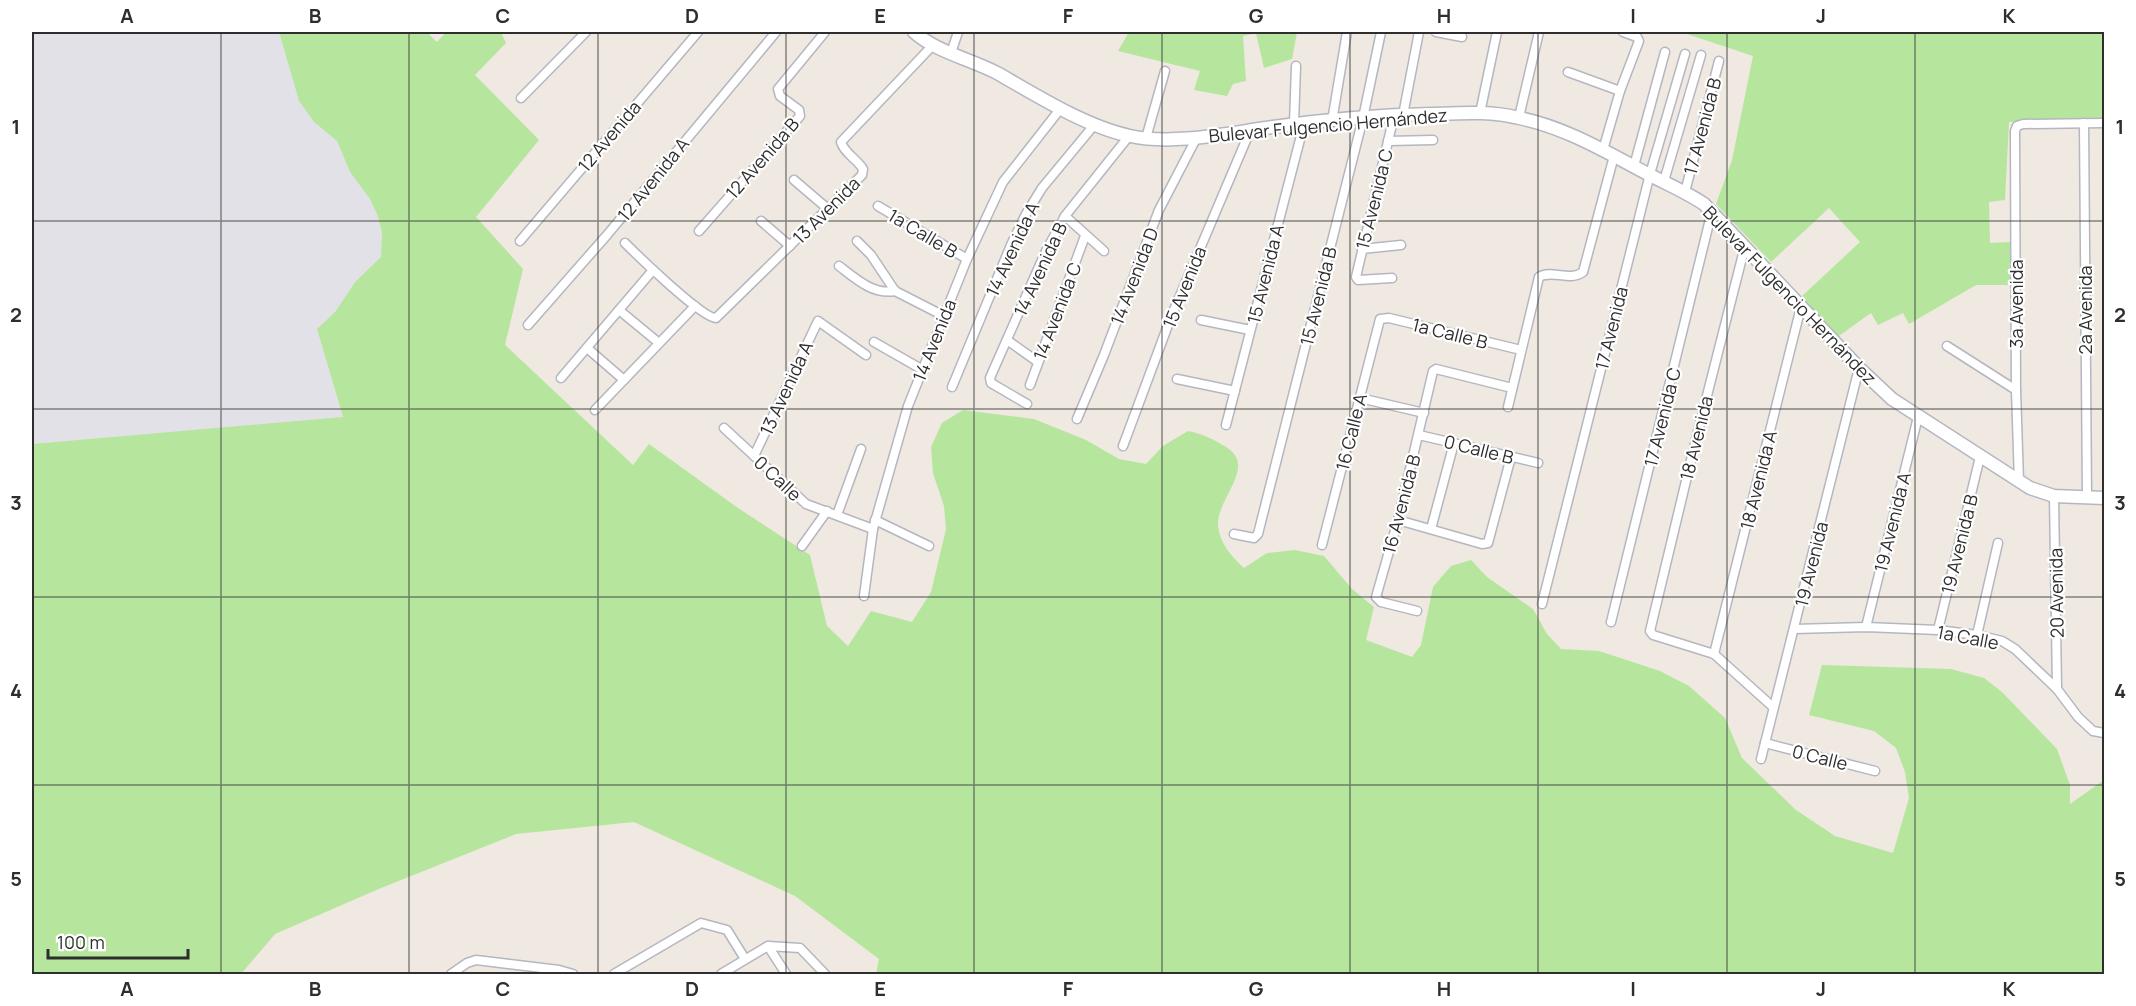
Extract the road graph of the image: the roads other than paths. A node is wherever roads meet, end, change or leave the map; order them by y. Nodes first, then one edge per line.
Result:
1 (586, 32) edge
2 (698, 32) edge
3 (776, 32) edge
4 (825, 32) edge
5 (914, 32) edge
6 (958, 32) edge
7 (1347, 32) edge
8 (1381, 32) edge
9 (1419, 32) edge
10 (1442, 32) edge
11 (1497, 32) edge
12 (1539, 32) edge
13 (1623, 32) edge
14 (1462, 37) dead end
15 (933, 45) junction
16 (1665, 52) dead end
17 (951, 53) junction
18 (1685, 54) dead end
19 (1701, 55) dead end
20 (1719, 61) dead end
21 (1296, 66) dead end
22 (1165, 71) dead end
23 (1568, 72) dead end
24 (1620, 91) junction
25 (521, 98) dead end
26 (1061, 108) junction
27 (1480, 113) junction
28 (1398, 116) junction
29 (1519, 117) junction
30 (1363, 118) junction
31 (1332, 121) junction
32 (2084, 123) junction
33 (2104, 123) edge
34 (1095, 124) junction
35 (1299, 124) junction
36 (1250, 130) junction
37 (1129, 136) junction
38 (1197, 137) junction
39 (1146, 138) junction
40 (1433, 140) dead end
41 (1388, 141) junction
42 (1608, 153) junction
43 (1634, 166) junction
44 (1650, 174) junction
45 (794, 180) dead end
46 (1664, 181) junction
47 (1685, 192) junction
48 (878, 206) dead end
49 (828, 209) junction
50 (1712, 211) junction
51 (1065, 216) junction
52 (761, 220) dead end
53 (699, 231) dead end
54 (1085, 236) junction
55 (520, 241) dead end
56 (857, 241) dead end
57 (625, 243) dead end
58 (1401, 245) dead end
59 (790, 246) junction
60 (1745, 246) junction
61 (1362, 249) junction
62 (1104, 251) dead end
63 (967, 259) junction
64 (839, 266) dead end
65 (653, 270) junction
66 (1392, 278) dead end
67 (895, 291) junction
68 (694, 306) junction
69 (1801, 307) junction
70 (620, 310) junction
71 (944, 316) junction
72 (1380, 319) joint
73 (1201, 320) dead end
74 (528, 325) dead end
75 (1250, 330) junction
76 (1007, 340) junction
77 (874, 342) dead end
78 (659, 343) junction
79 (1947, 346) dead end
80 (587, 348) junction
81 (1521, 350) junction
82 (867, 354) dead end
83 (1038, 362) junction
84 (1859, 369) junction
85 (923, 370) junction
86 (561, 378) dead end
87 (1177, 378) dead end
88 (624, 380) junction
89 (1030, 385) dead end
90 (952, 387) dead end
91 (1512, 388) junction
92 (2016, 390) junction
93 (1235, 391) junction
94 (1360, 398) junction
95 (1027, 404) dead end
96 (1508, 407) dead end
97 (595, 410) dead end
98 (1424, 413) junction
99 (1918, 417) junction
100 (1077, 419) dead end
101 (1226, 426) dead end
102 (724, 428) dead end
103 (1419, 435) junction
104 (1454, 443) junction
105 (1124, 446) dead end
106 (861, 449) dead end
107 (754, 456) junction
108 (1511, 457) junction
109 (1980, 458) junction
110 (1538, 463) dead end
111 (2019, 483) junction
112 (2055, 496) junction
113 (2087, 498) junction
114 (2104, 498) edge
115 (827, 511) junction
116 (837, 515) junction
117 (875, 519) junction
118 (1398, 520) junction
119 (873, 529) junction
120 (1431, 529) junction
121 (1234, 534) dead end
122 (1998, 543) dead end
123 (1322, 545) dead end
124 (802, 546) dead end
125 (929, 546) dead end
126 (864, 596) dead end
127 (1542, 604) dead end
128 (1417, 611) dead end
129 (1611, 622) dead end
130 (1866, 627) junction
131 (1794, 629) junction
132 (1938, 630) junction
133 (1977, 635) junction
134 (1714, 654) junction
135 (2057, 689) junction
136 (1773, 707) junction
137 (2104, 733) edge
138 (1765, 743) junction
139 (1761, 759) dead end
140 (1875, 771) dead end
141 (768, 946) junction
142 (745, 959) junction
143 (450, 975) edge
144 (573, 975) edge
145 (614, 975) edge
146 (721, 975) edge
147 (786, 975) edge
148 (825, 975) edge

1 - 25 street
2 - 55 street, 12 Avenida
3 - 74 street, 12 Avenida A
4 - 53 street, 12 Avenida B
5 - 15 street, Bulevar Fulgencio Hernández
6 - 17 street
7 - 31 street
8 - 30 street, 15 Avenida B
9 - 28 street, 15 Avenida C
10 - 14 street
11 - 27 street
12 - 29 street
13 - 24 street
15 - 17 street, Bulevar Fulgencio Hernández
15 - 49 street, 13 Avenida
16 - 43 street
17 - 26 street, Bulevar Fulgencio Hernández
18 - 44 street, 17 Avenida
19 - 46 street
20 - 47 street, 17 Avenida B
21 - 35 street
22 - 39 street
23 - 24 street
24 - 42 street
26 - 34 street, Bulevar Fulgencio Hernández
26 - 63 street, 14 Avenida
27 - 28 street, Bulevar Fulgencio Hernández
27 - 29 street, Bulevar Fulgencio Hernández
28 - 30 street, Bulevar Fulgencio Hernández
28 - 41 street, 15 Avenida C
29 - 42 street, Bulevar Fulgencio Hernández
30 - 31 street, Bulevar Fulgencio Hernández
30 - 121 street, 15 Avenida B
31 - 35 street, Bulevar Fulgencio Hernández
32 - 33 street
32 - 92 street, 3a Avenida
32 - 113 street, 2a Avenida
34 - 37 street, Bulevar Fulgencio Hernández
34 - 90 street, 14 Avenida A
35 - 36 street, Bulevar Fulgencio Hernández
35 - 75 street, 15 Avenida A
36 - 38 street, Bulevar Fulgencio Hernández
36 - 105 street, 15 Avenida
37 - 39 street, Bulevar Fulgencio Hernández
37 - 51 street, 14 Avenida B
38 - 39 street, Bulevar Fulgencio Hernández
38 - 100 street, 14 Avenida D
40 - 41 street
41 - 61 street, 15 Avenida C
42 - 43 street, Bulevar Fulgencio Hernández
42 - 81 street
43 - 44 street, Bulevar Fulgencio Hernández
44 - 46 street, Bulevar Fulgencio Hernández
44 - 127 street, 17 Avenida
45 - 49 street
46 - 47 street, Bulevar Fulgencio Hernández
47 - 50 street, Bulevar Fulgencio Hernández
48 - 63 street, 1a Calle B
49 - 59 street, 13 Avenida
50 - 60 street, Bulevar Fulgencio Hernández
50 - 129 street, 17 Avenida C
51 - 54 street
51 - 76 street, 14 Avenida B
52 - 59 street
54 - 62 street
54 - 83 street, 14 Avenida C
56 - 67 street
57 - 65 street
58 - 61 street
59 - 68 street, 13 Avenida
60 - 69 street, Bulevar Fulgencio Hernández
60 - 134 street, 18 Avenida
61 - 66 street, 15 Avenida C
63 - 71 street, 14 Avenida
64 - 67 street
65 - 68 street
65 - 70 street
67 - 71 street
68 - 78 street
69 - 84 street, Bulevar Fulgencio Hernández
69 - 134 street, 18 Avenida A
70 - 78 street
70 - 80 street
71 - 85 street, 14 Avenida
72 - 81 street, 1a Calle B
72 - 94 street, 16 Calle A
73 - 75 street
75 - 93 street, 15 Avenida A
76 - 83 street
76 - 95 street, 14 Avenida B
77 - 85 street
78 - 88 street
79 - 92 street
80 - 86 street
80 - 88 street
81 - 91 street
82 - 107 street, 13 Avenida A
83 - 89 street, 14 Avenida C
84 - 99 street, Bulevar Fulgencio Hernández
84 - 131 street, 19 Avenida
85 - 117 street, 14 Avenida
87 - 93 street
88 - 97 street
91 - 96 street
91 - 98 street, 16 Avenida B
92 - 111 street, 3a Avenida
93 - 101 street, 15 Avenida A
94 - 98 street
94 - 123 street, 16 Calle A
98 - 103 street, 16 Avenida B
99 - 109 street, Bulevar Fulgencio Hernández
99 - 130 street, 19 Avenida A
102 - 107 street, 0 Calle
103 - 104 street, 0 Calle B
103 - 118 street, 16 Avenida B
104 - 108 street, 0 Calle B
104 - 120 street
106 - 116 street
107 - 115 street, 0 Calle
108 - 110 street, 0 Calle B
108 - 120 street
109 - 111 street, Bulevar Fulgencio Hernández
109 - 132 street, 19 Avenida B
111 - 112 street, Bulevar Fulgencio Hernández
112 - 113 street, Bulevar Fulgencio Hernández
112 - 135 street, 20 Avenida
113 - 114 street, Bulevar Fulgencio Hernández
115 - 116 street, 0 Calle
115 - 124 street
116 - 119 street, 0 Calle
117 - 119 street, 14 Avenida
117 - 125 street
118 - 120 street
118 - 128 street, 16 Avenida B
119 - 126 street, 14 Avenida
122 - 133 street
130 - 131 street, 1a Calle
130 - 132 street, 1a Calle
131 - 136 street, 19 Avenida
132 - 133 street, 1a Calle
133 - 135 street, 1a Calle
134 - 136 street
135 - 137 street, 1a Calle
136 - 138 street, 19 Avenida
138 - 139 street, 19 Avenida
138 - 140 street, 0 Calle
141 - 142 street
141 - 147 street
141 - 148 street
142 - 145 street
142 - 146 street
143 - 144 street

